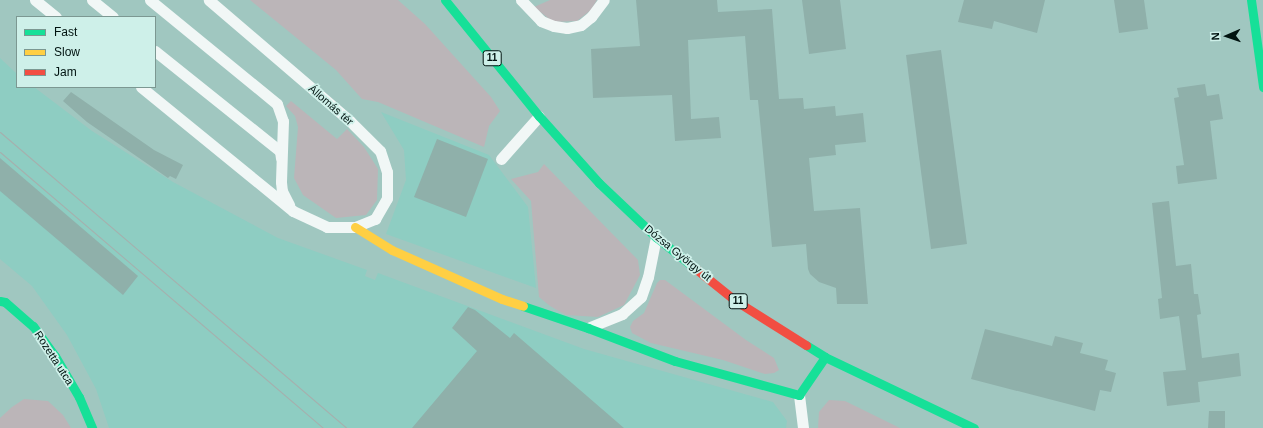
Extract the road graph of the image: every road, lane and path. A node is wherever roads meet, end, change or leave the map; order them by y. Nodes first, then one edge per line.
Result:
1 (35, 0) edge
2 (92, 0) edge
3 (150, 0) edge
4 (209, 0) edge
5 (445, 0) edge
6 (521, 0) edge
7 (604, 0) edge
8 (1251, 0) edge
9 (55, 16) edge
10 (112, 16) edge
11 (156, 51) edge
12 (1263, 87) edge
13 (142, 88) edge
14 (539, 116) junction
15 (501, 159) dead end
16 (281, 160) junction
17 (293, 211) junction
18 (355, 227) junction
19 (656, 237) junction
20 (0, 300) edge
21 (588, 328) junction
22 (825, 357) junction
23 (799, 394) junction
24 (92, 428) edge
25 (803, 428) edge
26 (974, 428) edge

1 - 9 lane
2 - 10 lane
3 - 16 lane
4 - 18 lane, Állomás tér
5 - 14 street, Dózsa György út / 11
6 - 7 lane
8 - 12 street
11 - 16 lane
13 - 17 lane
14 - 15 lane
14 - 19 street, Dózsa György út / 11
16 - 17 lane
17 - 18 lane
18 - 21 street
19 - 21 lane
19 - 22 street, Dózsa György út / 11
20 - 24 street, Rozetta utca
21 - 23 street
22 - 23 street
22 - 26 street, Dózsa György út / 11
23 - 25 lane

